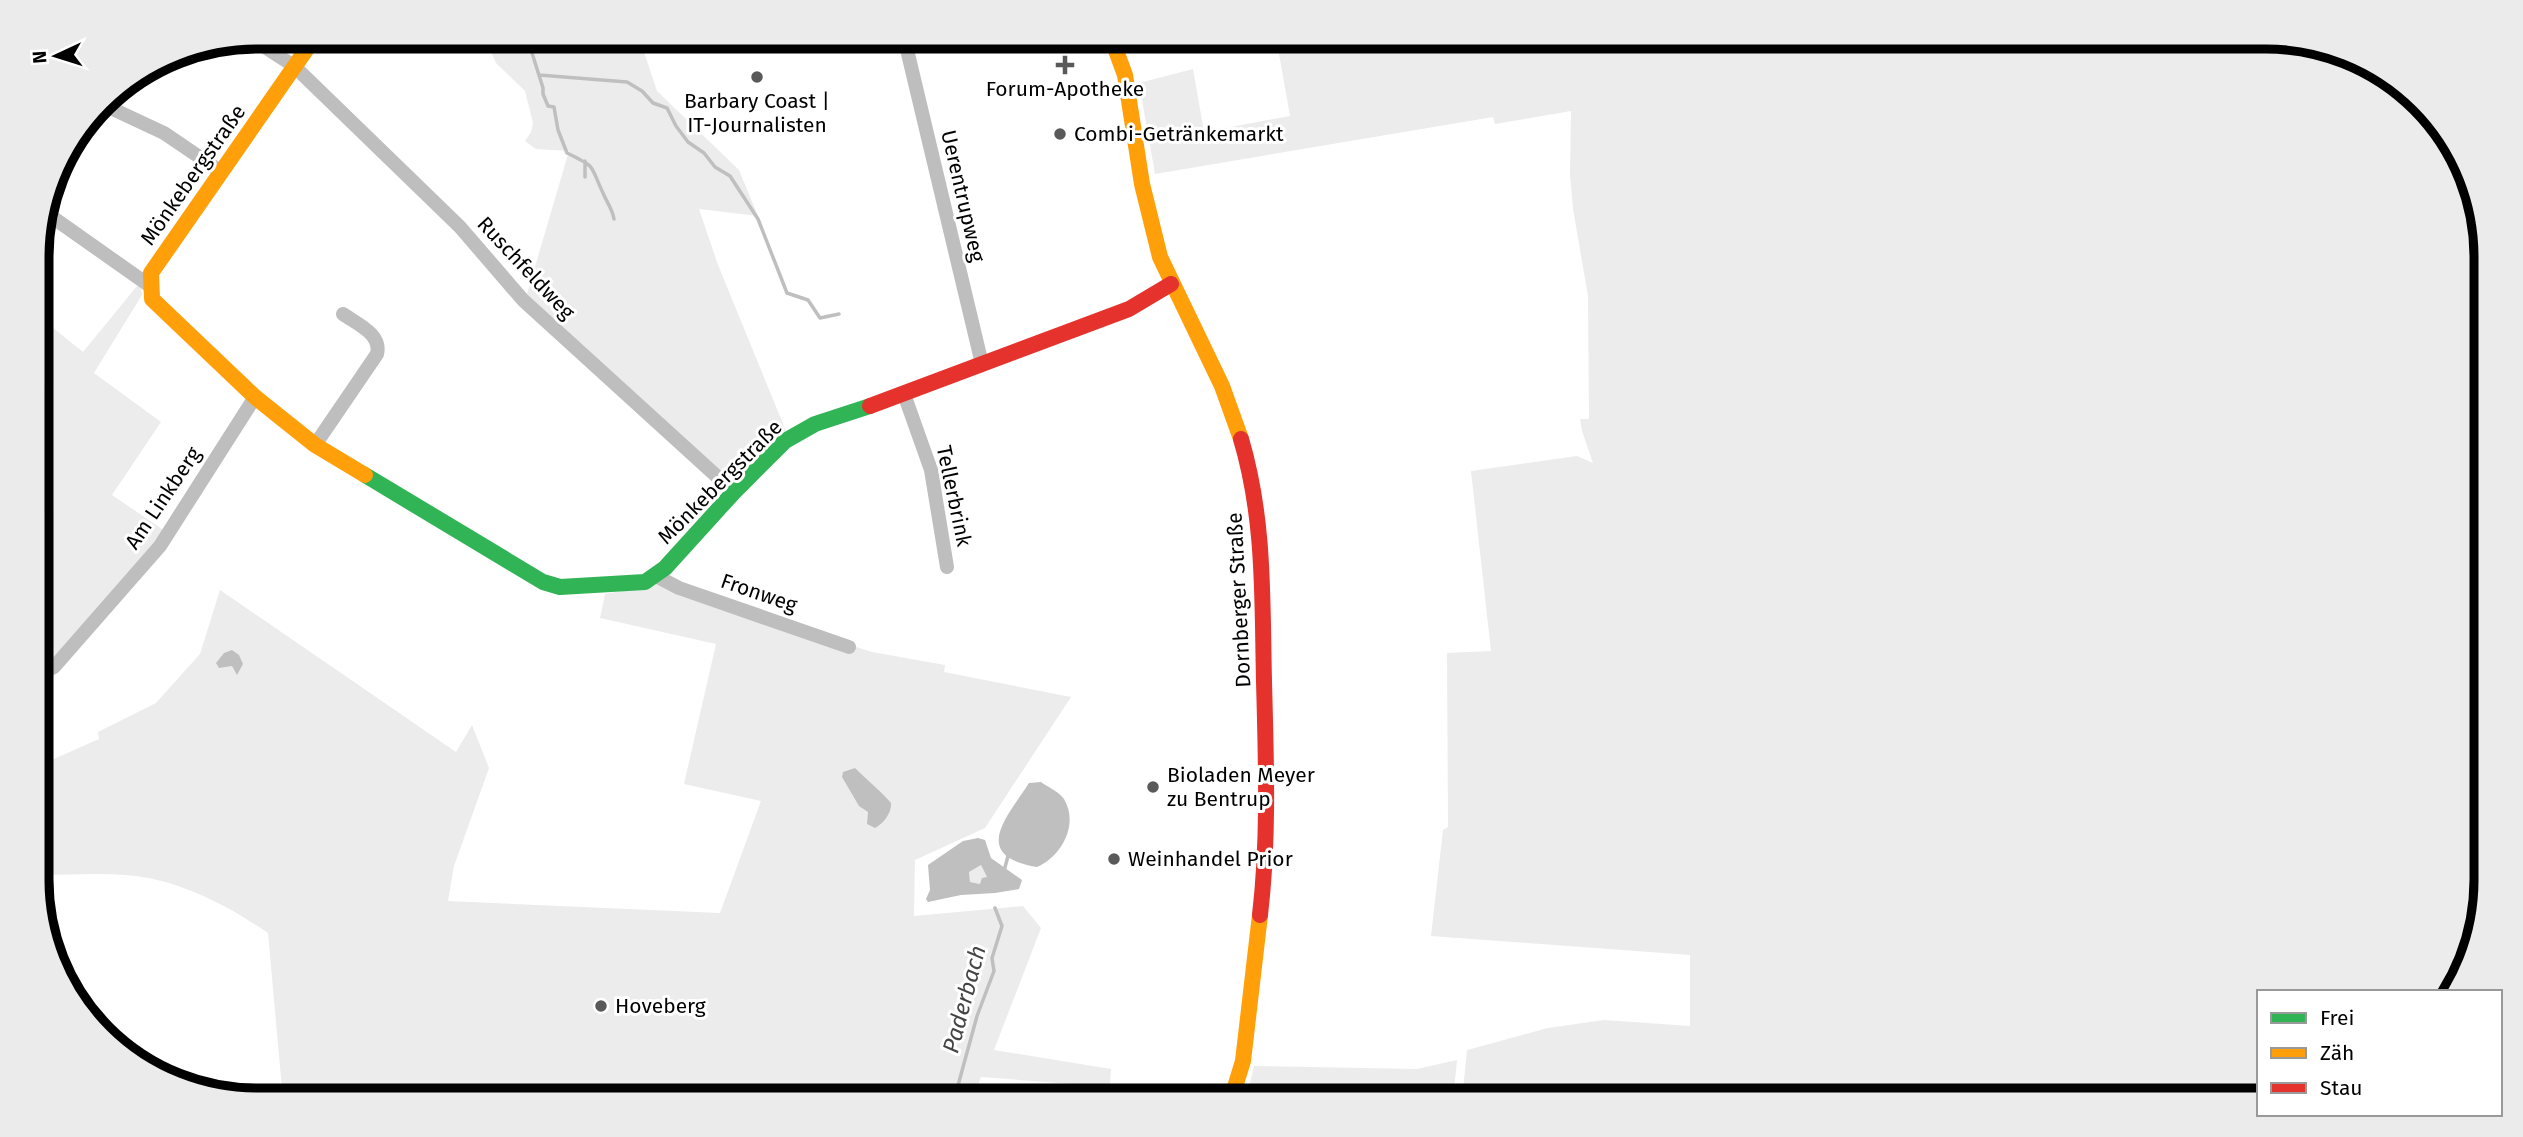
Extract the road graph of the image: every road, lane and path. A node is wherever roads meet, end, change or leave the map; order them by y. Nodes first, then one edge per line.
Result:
1 (268, 49) edge
2 (306, 49) edge
3 (907, 49) edge
4 (1115, 49) edge
5 (294, 66) junction
6 (112, 109) edge
7 (220, 171) junction
8 (53, 217) edge
9 (1171, 284) junction
10 (150, 286) junction
11 (343, 314) dead end
12 (982, 364) junction
13 (904, 394) junction
14 (255, 397) junction
15 (315, 445) junction
16 (734, 492) junction
17 (947, 567) dead end
18 (656, 576) junction
19 (849, 647) dead end
20 (49, 669) edge
21 (1235, 1088) edge

1 - 5 street, Ruschfeldweg
2 - 5 street, Mönkebergstraße
3 - 12 street, Uerentrupweg
4 - 9 street, Dornberger Straße
5 - 7 street, Mönkebergstraße
5 - 16 street, Ruschfeldweg
6 - 7 street
7 - 10 street, Mönkebergstraße
8 - 10 street
9 - 12 street, Mönkebergstraße
9 - 21 street, Dornberger Straße
10 - 14 street, Mönkebergstraße
11 - 15 street
12 - 13 street, Mönkebergstraße
13 - 16 street, Mönkebergstraße
13 - 17 street, Tellerbrink
14 - 15 street, Mönkebergstraße
14 - 20 street, Am Linkberg
15 - 18 street, Mönkebergstraße
16 - 18 street, Mönkebergstraße
18 - 19 street, Fronweg

